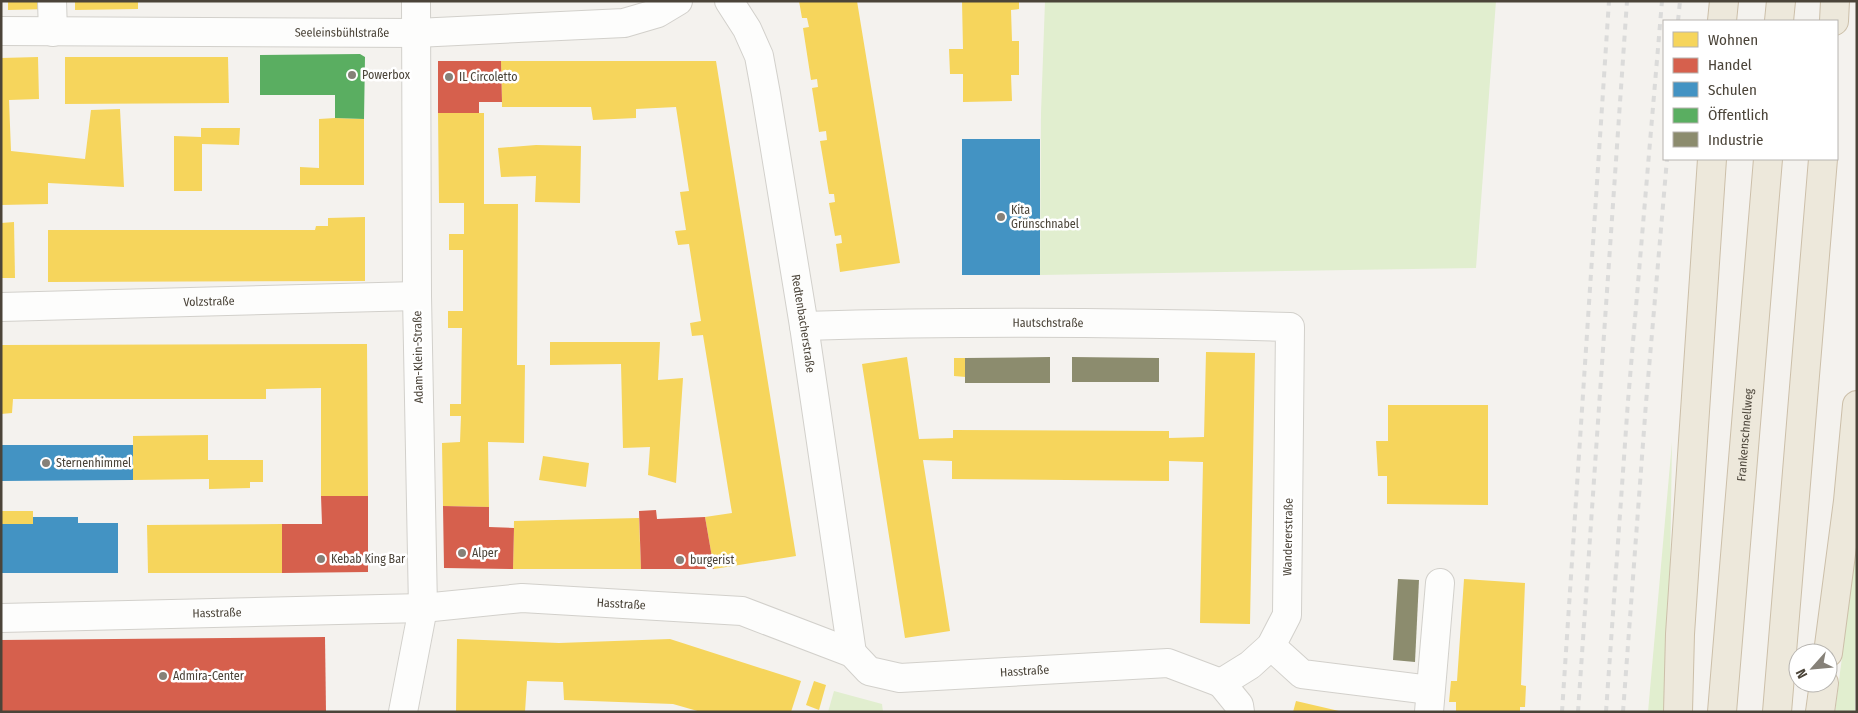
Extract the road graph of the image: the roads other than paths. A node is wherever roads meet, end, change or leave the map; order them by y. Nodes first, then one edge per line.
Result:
1 (52, 1) edge
2 (416, 1) edge
3 (678, 1) edge
4 (729, 1) edge
5 (1724, 1) edge
6 (1781, 1) edge
7 (1836, 1) edge
8 (1722, 20) edge
9 (1779, 20) edge
10 (1834, 20) edge
11 (1, 31) edge
12 (53, 32) junction
13 (416, 33) junction
14 (1712, 160) edge
15 (1768, 160) edge
16 (1822, 160) edge
17 (417, 296) junction
18 (1, 306) edge
19 (804, 326) junction
20 (1290, 327) joint
21 (1857, 405) edge
22 (1440, 583) dead end
23 (423, 608) junction
24 (1, 618) edge
25 (1829, 643) edge
26 (1271, 646) junction
27 (852, 653) junction
28 (1222, 683) junction
29 (1823, 693) edge
30 (1430, 701) edge
31 (403, 712) edge
32 (1240, 712) edge
33 (1678, 712) edge
34 (1722, 712) edge
35 (1777, 712) edge
36 (1820, 712) edge

1 - 12 street
2 - 13 street, Adam-Klein-Straße
3 - 13 street, Seeleinsbühlstraße
4 - 19 street, Redtenbacherstraße
5 - 8 highway
6 - 9 highway
7 - 10 highway
11 - 12 street, Seeleinsbühlstraße
12 - 13 street, Seeleinsbühlstraße
13 - 17 street, Adam-Klein-Straße
14 - 33 highway
15 - 34 highway, Frankenschnellweg
16 - 35 highway
17 - 18 street, Volzstraße
17 - 23 street, Adam-Klein-Straße
19 - 20 street, Hautschstraße
19 - 27 street, Redtenbacherstraße
20 - 26 street, Wandererstraße
21 - 25 highway
22 - 30 street
23 - 24 street, Hasstraße
23 - 27 street, Hasstraße
23 - 31 street, Adam-Klein-Straße
26 - 28 street, Wandererstraße
26 - 30 street
27 - 28 street, Hasstraße
28 - 32 street
29 - 36 highway

